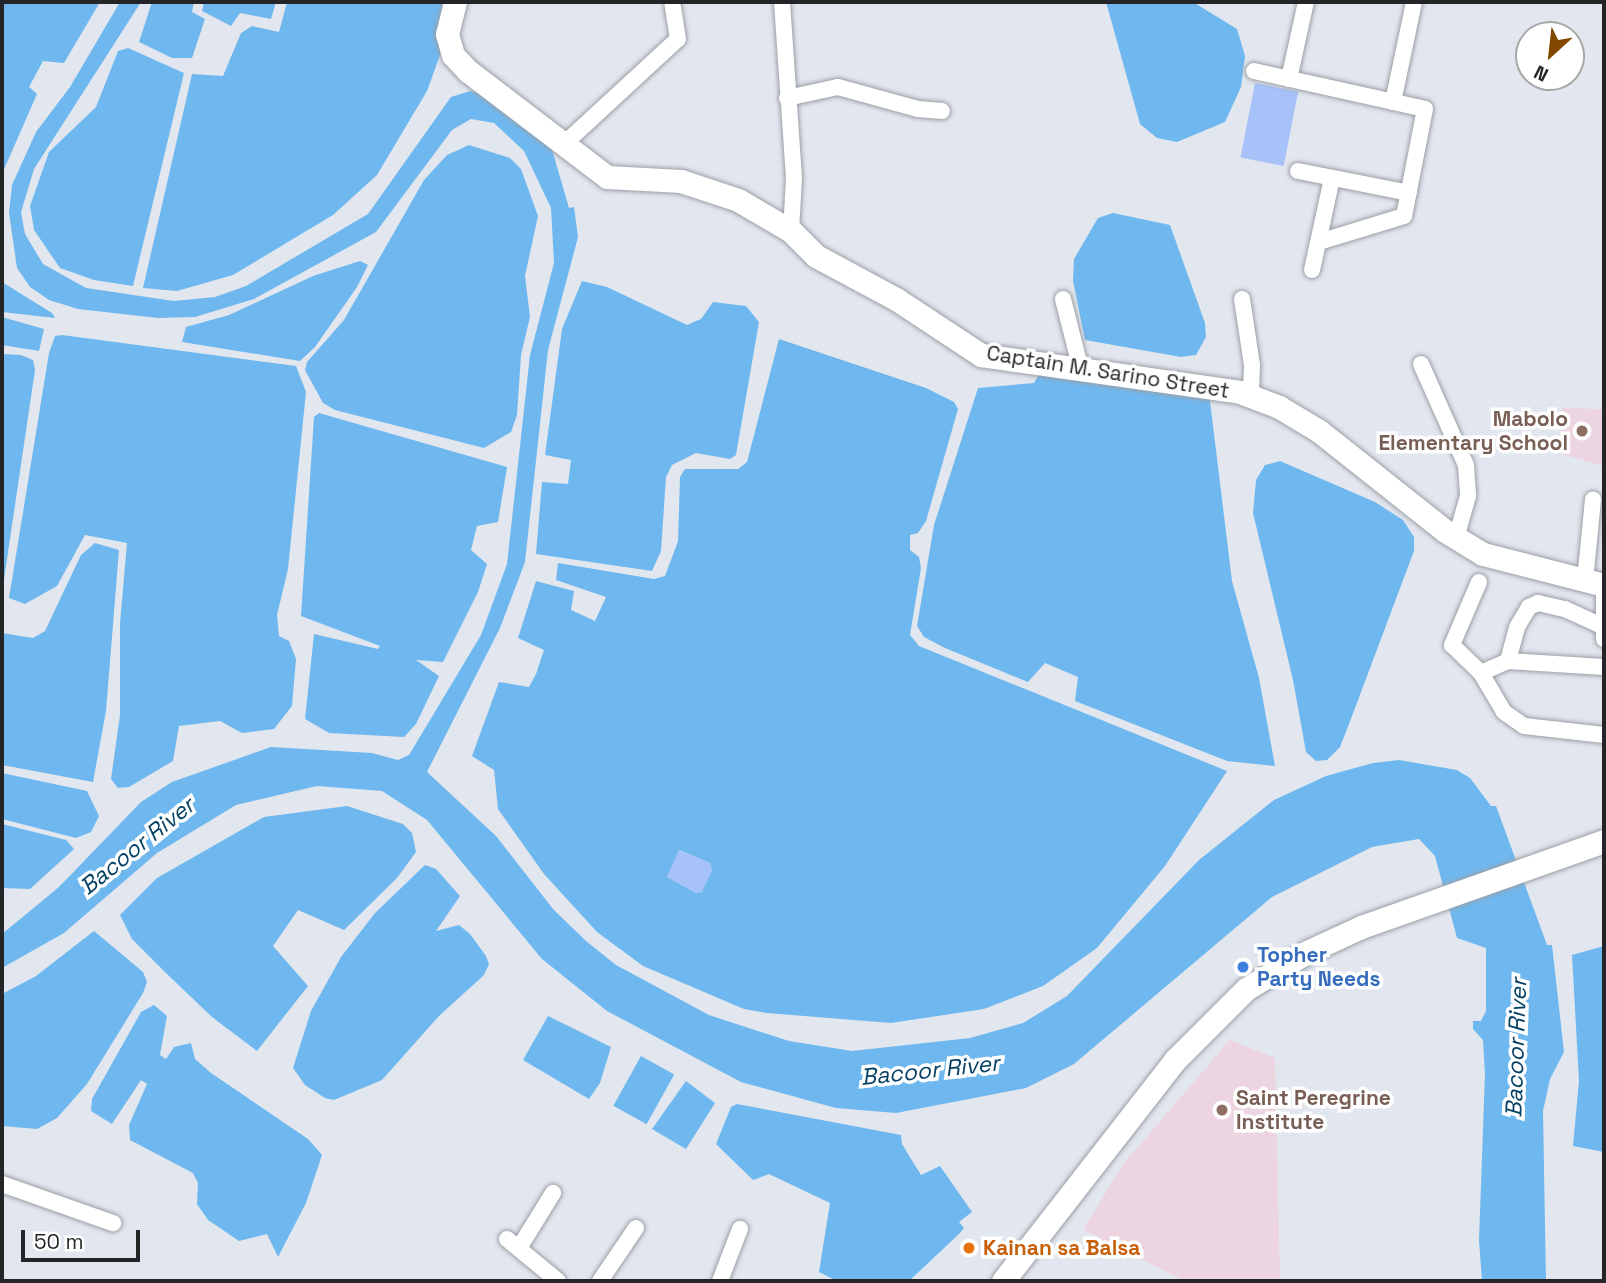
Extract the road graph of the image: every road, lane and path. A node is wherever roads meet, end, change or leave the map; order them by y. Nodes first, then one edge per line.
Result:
1 (456, 2) edge
2 (671, 2) edge
3 (782, 2) edge
4 (1306, 2) edge
5 (1414, 2) edge
6 (1254, 71) dead end
7 (1289, 79) junction
8 (787, 99) junction
9 (1393, 102) junction
10 (942, 111) dead end
11 (563, 145) junction
12 (1298, 171) dead end
13 (1332, 178) junction
14 (1409, 193) junction
15 (791, 231) junction
16 (1321, 241) junction
17 (1312, 270) dead end
18 (1063, 299) dead end
19 (1242, 299) dead end
20 (1421, 364) dead end
21 (1080, 366) junction
22 (1251, 396) junction
23 (1593, 499) dead end
24 (1456, 538) junction
25 (1479, 582) dead end
26 (1598, 586) edge
27 (1603, 631) edge
28 (1508, 661) junction
29 (1604, 667) edge
30 (1481, 673) junction
31 (1604, 735) edge
32 (1604, 841) edge
33 (2, 1184) edge
34 (553, 1194) dead end
35 (113, 1223) dead end
36 (636, 1227) dead end
37 (740, 1229) dead end
38 (558, 1281) edge
39 (600, 1281) edge
40 (720, 1281) edge
41 (1003, 1281) edge

1 - 11 street, Captain M. Sarino Street
2 - 11 street
3 - 8 street
4 - 7 street
5 - 9 street
6 - 7 street
7 - 9 street
8 - 10 street
8 - 15 street
9 - 14 street
11 - 15 street, Captain M. Sarino Street
12 - 13 street
13 - 14 street
13 - 16 street
14 - 16 street
15 - 21 street, Captain M. Sarino Street
16 - 17 street
18 - 21 street
19 - 22 street
20 - 24 street
21 - 22 street, Captain M. Sarino Street
22 - 24 street, Captain M. Sarino Street
23 - 26 street
24 - 26 street, Captain M. Sarino Street
25 - 30 street
26 - 27 street
27 - 28 street
28 - 29 street
28 - 30 street
30 - 31 street
32 - 41 street
33 - 35 street
34 - 38 street
36 - 39 street
37 - 40 street

